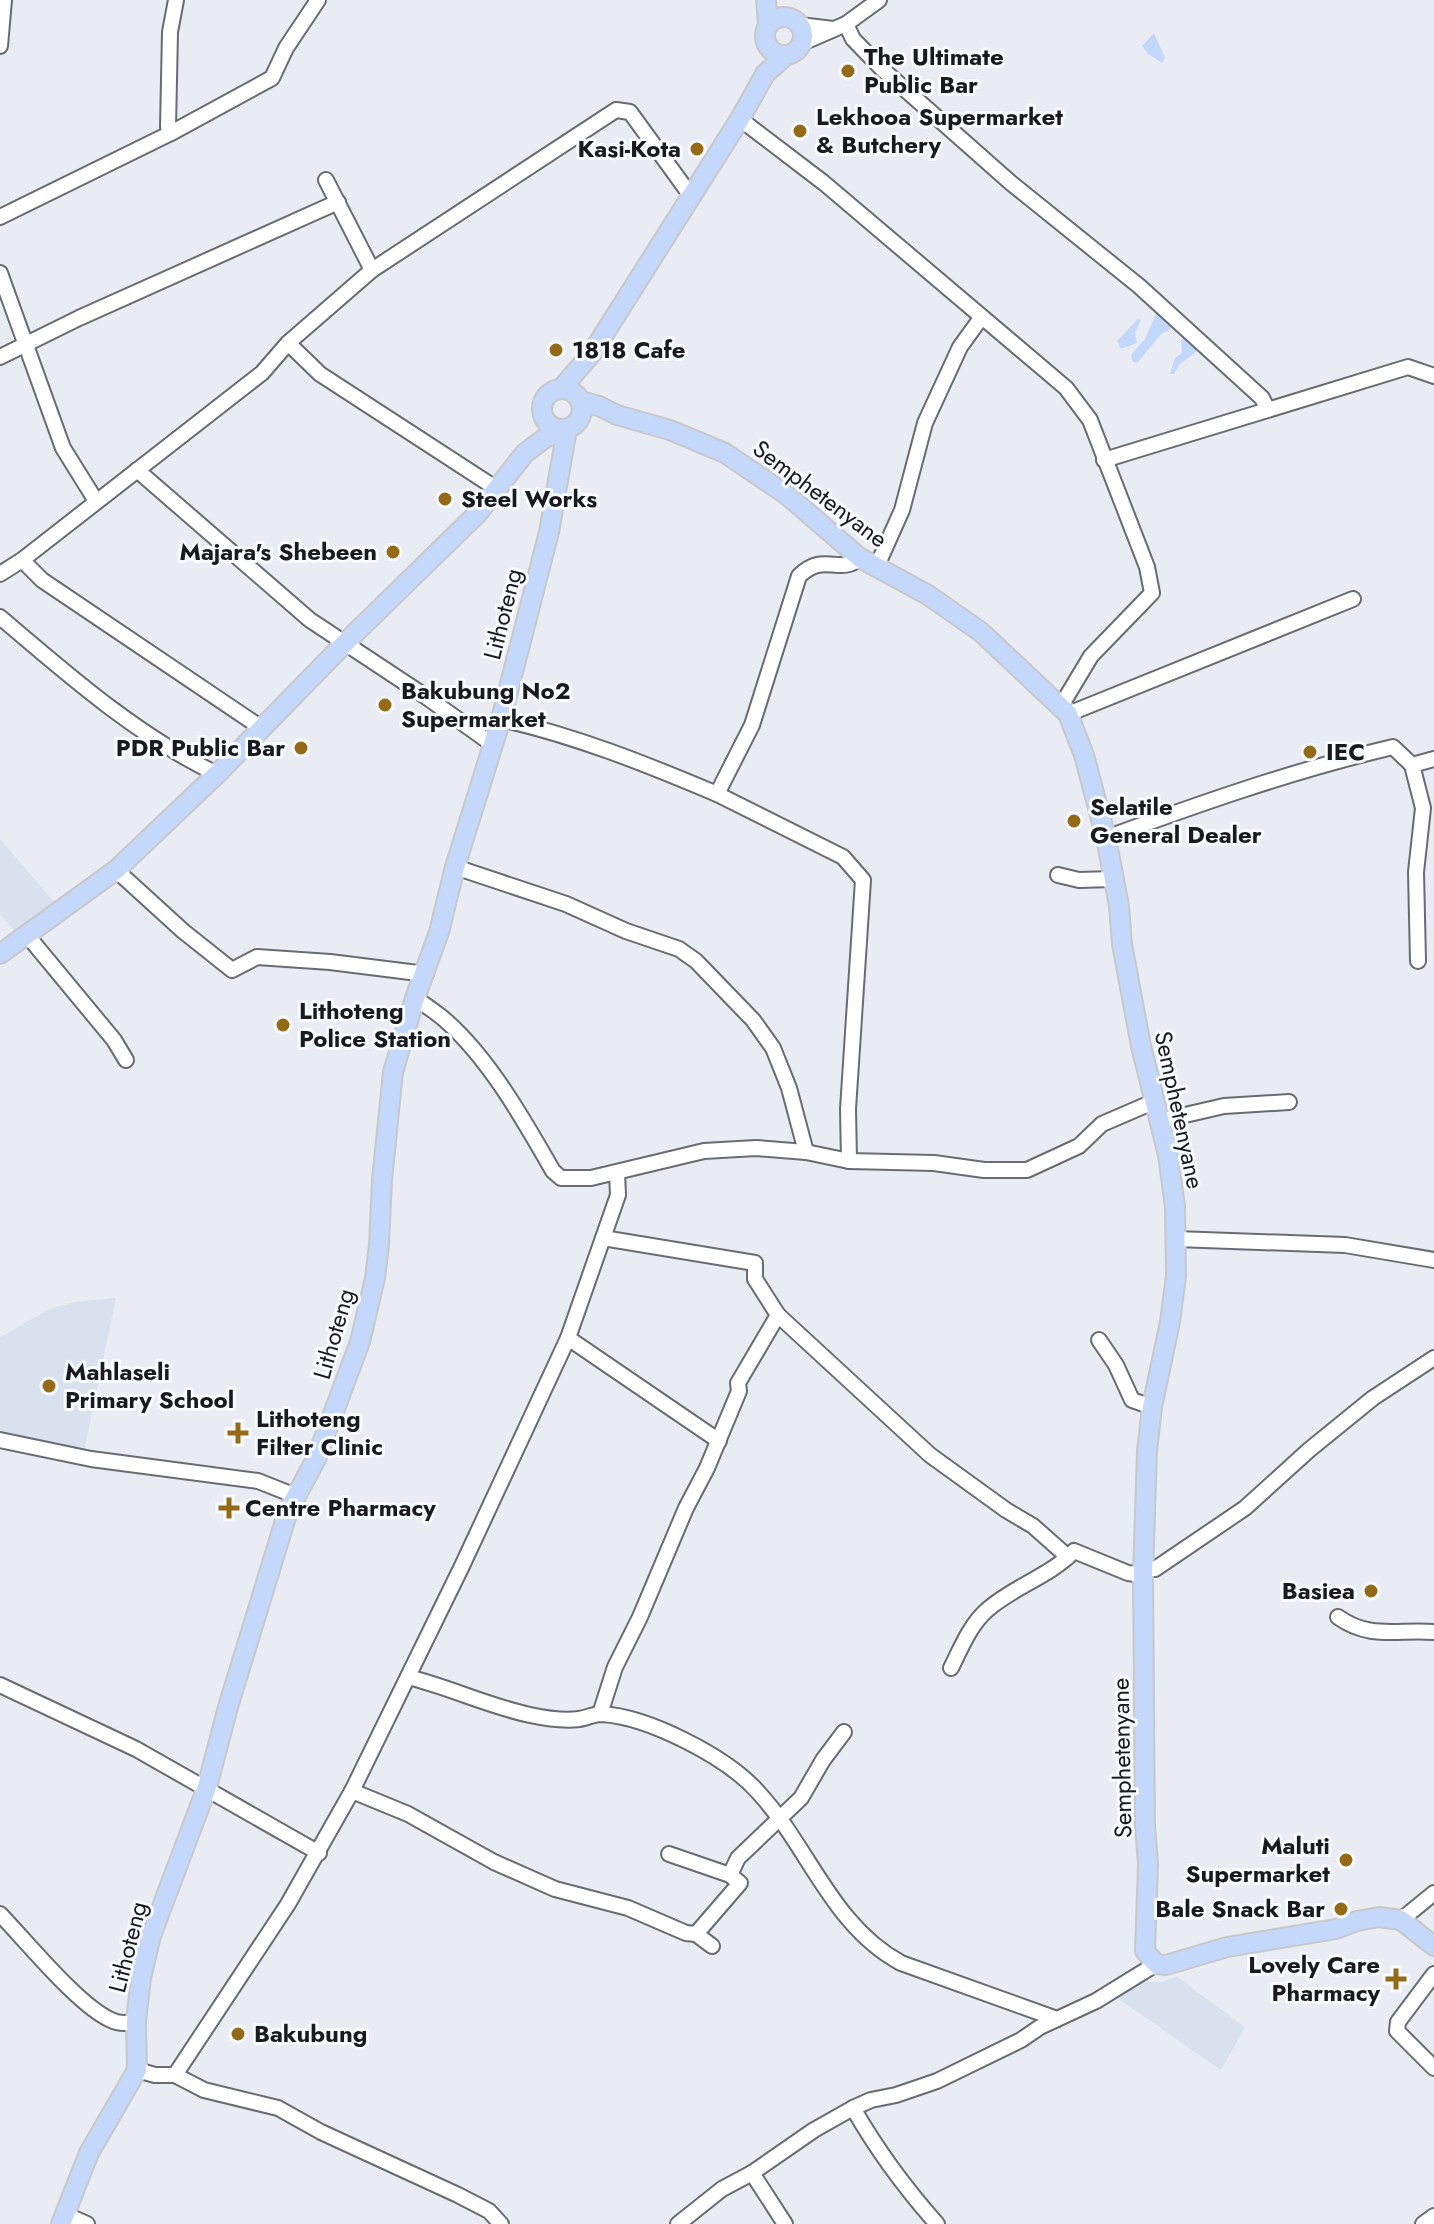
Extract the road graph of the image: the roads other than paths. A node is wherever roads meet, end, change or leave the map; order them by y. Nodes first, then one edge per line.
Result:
1 (4, 0) edge
2 (176, 0) edge
3 (318, 0) edge
4 (766, 0) edge
5 (779, 0) edge
6 (879, 0) edge
7 (768, 24) junction
8 (840, 26) junction
9 (797, 28) junction
10 (0, 46) edge
11 (768, 46) junction
12 (786, 55) junction
13 (765, 74) junction
14 (740, 119) junction
15 (171, 133) junction
16 (326, 180) dead end
17 (691, 196) junction
18 (338, 202) junction
19 (1, 216) edge
20 (372, 270) junction
21 (0, 273) edge
22 (981, 318) junction
23 (288, 343) junction
24 (25, 344) junction
25 (0, 357) edge
26 (1434, 376) edge
27 (573, 396) junction
28 (1267, 408) junction
29 (542, 415) junction
30 (617, 415) junction
31 (569, 427) junction
32 (525, 453) junction
33 (1104, 460) junction
34 (137, 470) junction
35 (497, 489) junction
36 (96, 501) junction
37 (860, 558) junction
38 (22, 560) junction
39 (877, 566) junction
40 (0, 574) edge
41 (1353, 599) dead end
42 (0, 617) edge
43 (346, 642) junction
44 (1065, 710) junction
45 (501, 719) junction
46 (263, 729) junction
47 (492, 744) junction
48 (1434, 759) edge
49 (1412, 765) junction
50 (217, 774) junction
51 (717, 794) junction
52 (1106, 838) junction
53 (455, 867) junction
54 (116, 870) junction
55 (1058, 875) dead end
56 (1113, 879) junction
57 (27, 935) junction
58 (0, 954) edge
59 (1418, 961) dead end
60 (426, 974) junction
61 (415, 998) junction
62 (126, 1060) dead end
63 (1153, 1102) junction
64 (1289, 1102) dead end
65 (1159, 1121) junction
66 (806, 1152) junction
67 (849, 1161) junction
68 (617, 1173) junction
69 (603, 1238) junction
70 (1176, 1239) junction
71 (1434, 1260) edge
72 (778, 1315) junction
73 (568, 1338) junction
74 (1099, 1340) dead end
75 (1434, 1358) edge
76 (1152, 1407) junction
77 (0, 1440) edge
78 (719, 1441) junction
79 (296, 1496) junction
80 (1068, 1557) junction
81 (1143, 1572) junction
82 (1338, 1617) dead end
83 (1434, 1632) edge
84 (951, 1668) dead end
85 (408, 1677) junction
86 (0, 1685) edge
87 (600, 1714) junction
88 (844, 1732) dead end
89 (207, 1787) junction
90 (352, 1791) junction
91 (778, 1817) junction
92 (319, 1853) junction
93 (669, 1854) dead end
94 (730, 1875) junction
95 (1434, 1893) edge
96 (0, 1914) edge
97 (1401, 1920) junction
98 (696, 1934) junction
99 (712, 1946) dead end
100 (1434, 1946) edge
101 (1156, 1964) junction
102 (1434, 1974) edge
103 (1057, 2019) junction
104 (136, 2021) junction
105 (1434, 2068) edge
106 (137, 2070) junction
107 (175, 2075) junction
108 (853, 2108) junction
109 (752, 2173) junction
110 (1434, 2216) edge
111 (62, 2219) edge
112 (87, 2224) edge
113 (501, 2224) edge
114 (678, 2224) edge
115 (785, 2224) edge
116 (937, 2224) edge
117 (1423, 2224) edge

1 - 10 street
2 - 15 street
3 - 15 street
4 - 7 main road
5 - 9 main road
6 - 8 street
7 - 9 main road
7 - 11 main road
8 - 9 street
8 - 28 street
9 - 12 main road
11 - 12 main road
11 - 13 main road
12 - 13 main road
13 - 14 main road
14 - 17 main road
14 - 22 street
15 - 19 street
16 - 18 street
17 - 20 street
17 - 27 main road
18 - 20 street
18 - 24 street
20 - 23 street
21 - 24 street
22 - 33 street
22 - 39 street
23 - 34 street
23 - 35 street
24 - 25 street
24 - 36 street
26 - 28 street
27 - 29 main road
27 - 30 main road, Semphetenyane
27 - 31 main road
28 - 33 street
29 - 31 main road
29 - 32 main road
30 - 31 main road
30 - 37 main road, Semphetenyane
31 - 32 main road
31 - 45 main road, Lithoteng
32 - 35 main road
33 - 44 street
34 - 36 street
34 - 43 street
35 - 43 main road
36 - 38 street
37 - 39 main road, Semphetenyane
37 - 51 street
38 - 40 street
38 - 46 street
39 - 44 main road, Semphetenyane
41 - 44 street
42 - 50 street
43 - 46 main road
43 - 47 street
44 - 52 main road, Semphetenyane
45 - 47 main road, Lithoteng
45 - 51 street
46 - 50 main road
47 - 53 main road, Lithoteng
48 - 49 street
49 - 52 street
49 - 59 street
50 - 54 main road
51 - 67 street
52 - 56 main road, Semphetenyane
53 - 60 main road, Lithoteng
53 - 66 street
54 - 57 main road
54 - 60 street
55 - 56 street
56 - 63 main road, Semphetenyane
57 - 58 main road
57 - 62 street
60 - 61 main road, Lithoteng
61 - 68 street
61 - 79 main road, Lithoteng
63 - 65 main road, Semphetenyane
63 - 67 street
64 - 65 street
65 - 70 main road, Semphetenyane
66 - 67 street
66 - 68 street
68 - 69 street
69 - 72 street
69 - 73 street
70 - 71 street
70 - 76 main road, Semphetenyane
72 - 78 street
72 - 80 street
73 - 78 street
73 - 85 street
74 - 76 street
75 - 81 street
76 - 81 main road, Semphetenyane
77 - 79 street
78 - 87 street
79 - 89 main road, Lithoteng
80 - 81 street
80 - 84 street
81 - 101 main road, Semphetenyane
82 - 83 street
85 - 87 street
85 - 90 street
86 - 89 street
87 - 91 street
88 - 91 street
89 - 92 street
89 - 104 main road, Lithoteng
90 - 92 street
90 - 98 street
91 - 94 street
91 - 103 street
92 - 107 street
93 - 94 street
94 - 98 street
95 - 97 street
96 - 104 street
97 - 100 main road
97 - 101 main road
98 - 99 street
101 - 103 street
102 - 105 street
103 - 108 street
104 - 106 main road, Lithoteng
106 - 107 street
106 - 111 main road
107 - 113 street
108 - 109 street
108 - 116 street
109 - 114 street
109 - 115 street
110 - 117 street
111 - 112 street

